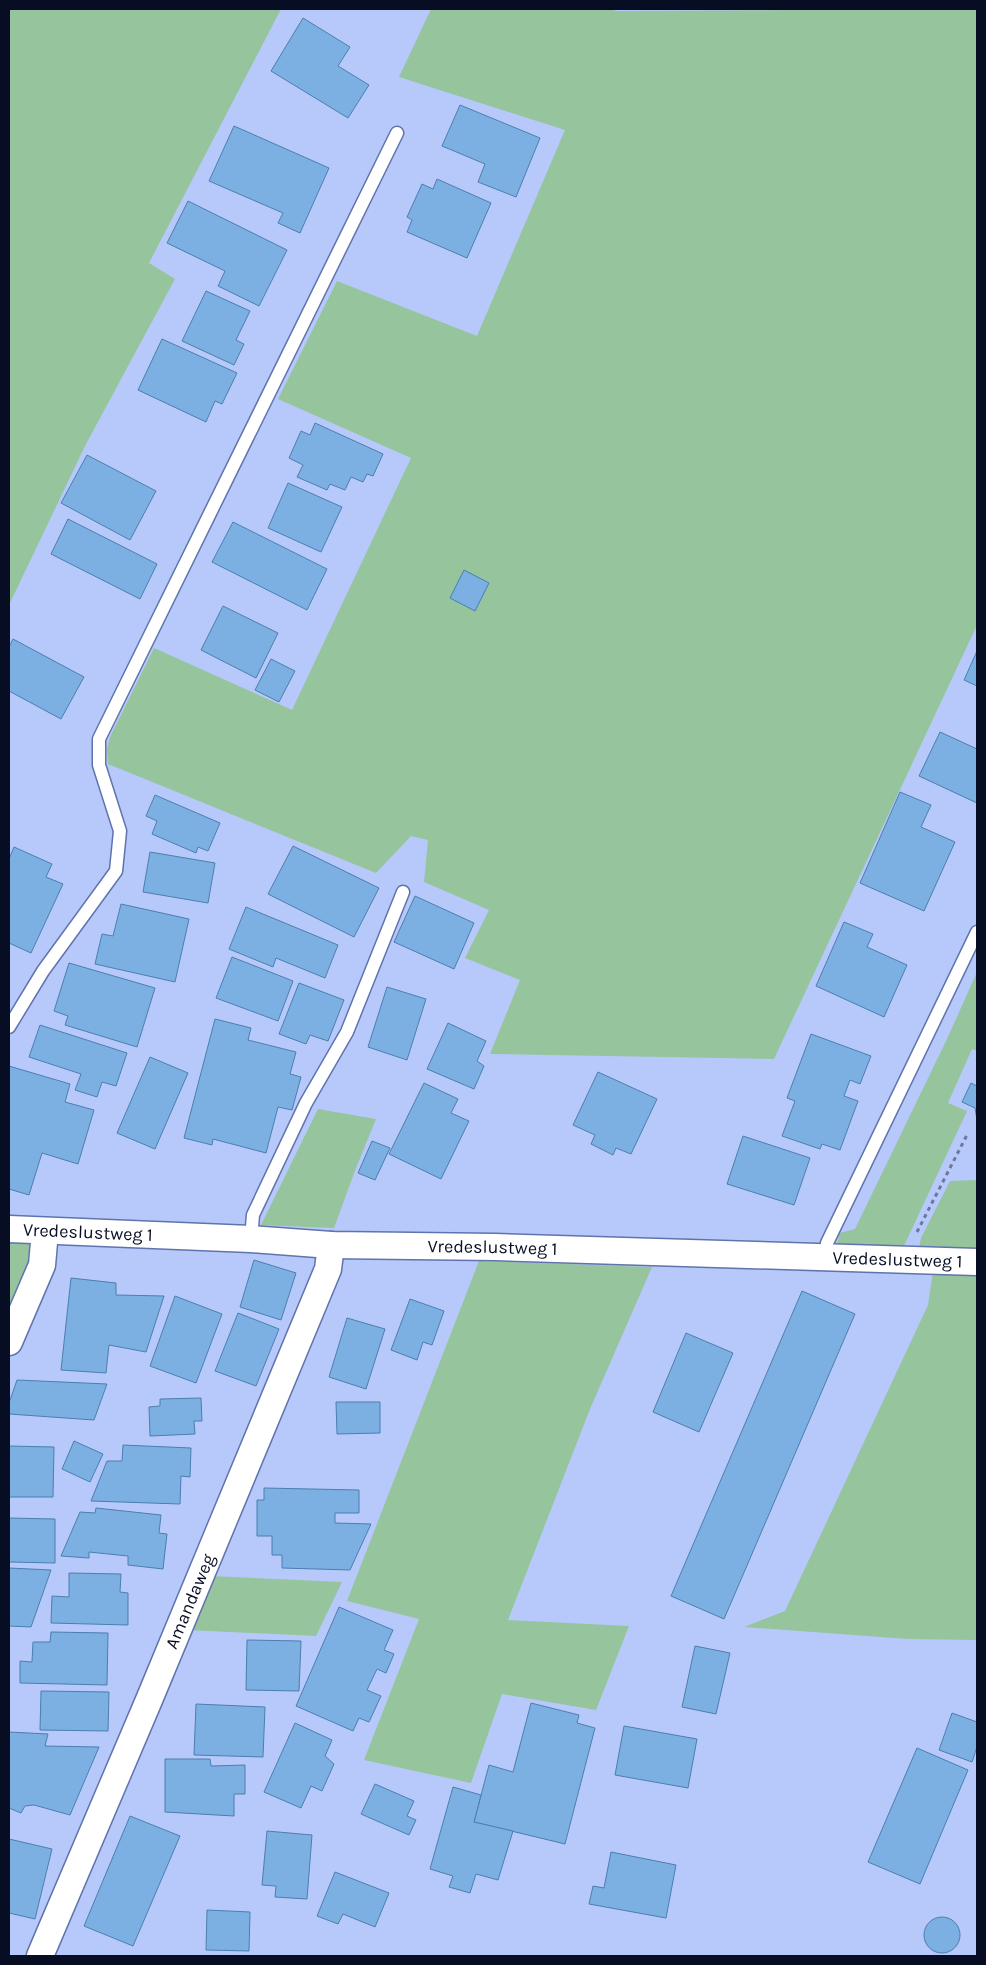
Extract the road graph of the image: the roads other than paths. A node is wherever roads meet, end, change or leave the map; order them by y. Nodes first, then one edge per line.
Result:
1 (396, 134) dead end
2 (403, 892) dead end
3 (977, 932) edge
4 (9, 1027) edge
5 (9, 1229) edge
6 (45, 1230) junction
7 (251, 1239) junction
8 (331, 1245) junction
9 (826, 1256) junction
10 (977, 1262) edge
11 (9, 1342) edge
12 (40, 1956) edge

1 - 4 lane
2 - 7 lane
3 - 9 lane
5 - 6 street, Vredeslustweg 1
6 - 7 street, Vredeslustweg 1
6 - 11 street
7 - 8 street, Vredeslustweg 1
8 - 9 street, Vredeslustweg 1
8 - 12 street, Amandaweg
9 - 10 street, Vredeslustweg 1

